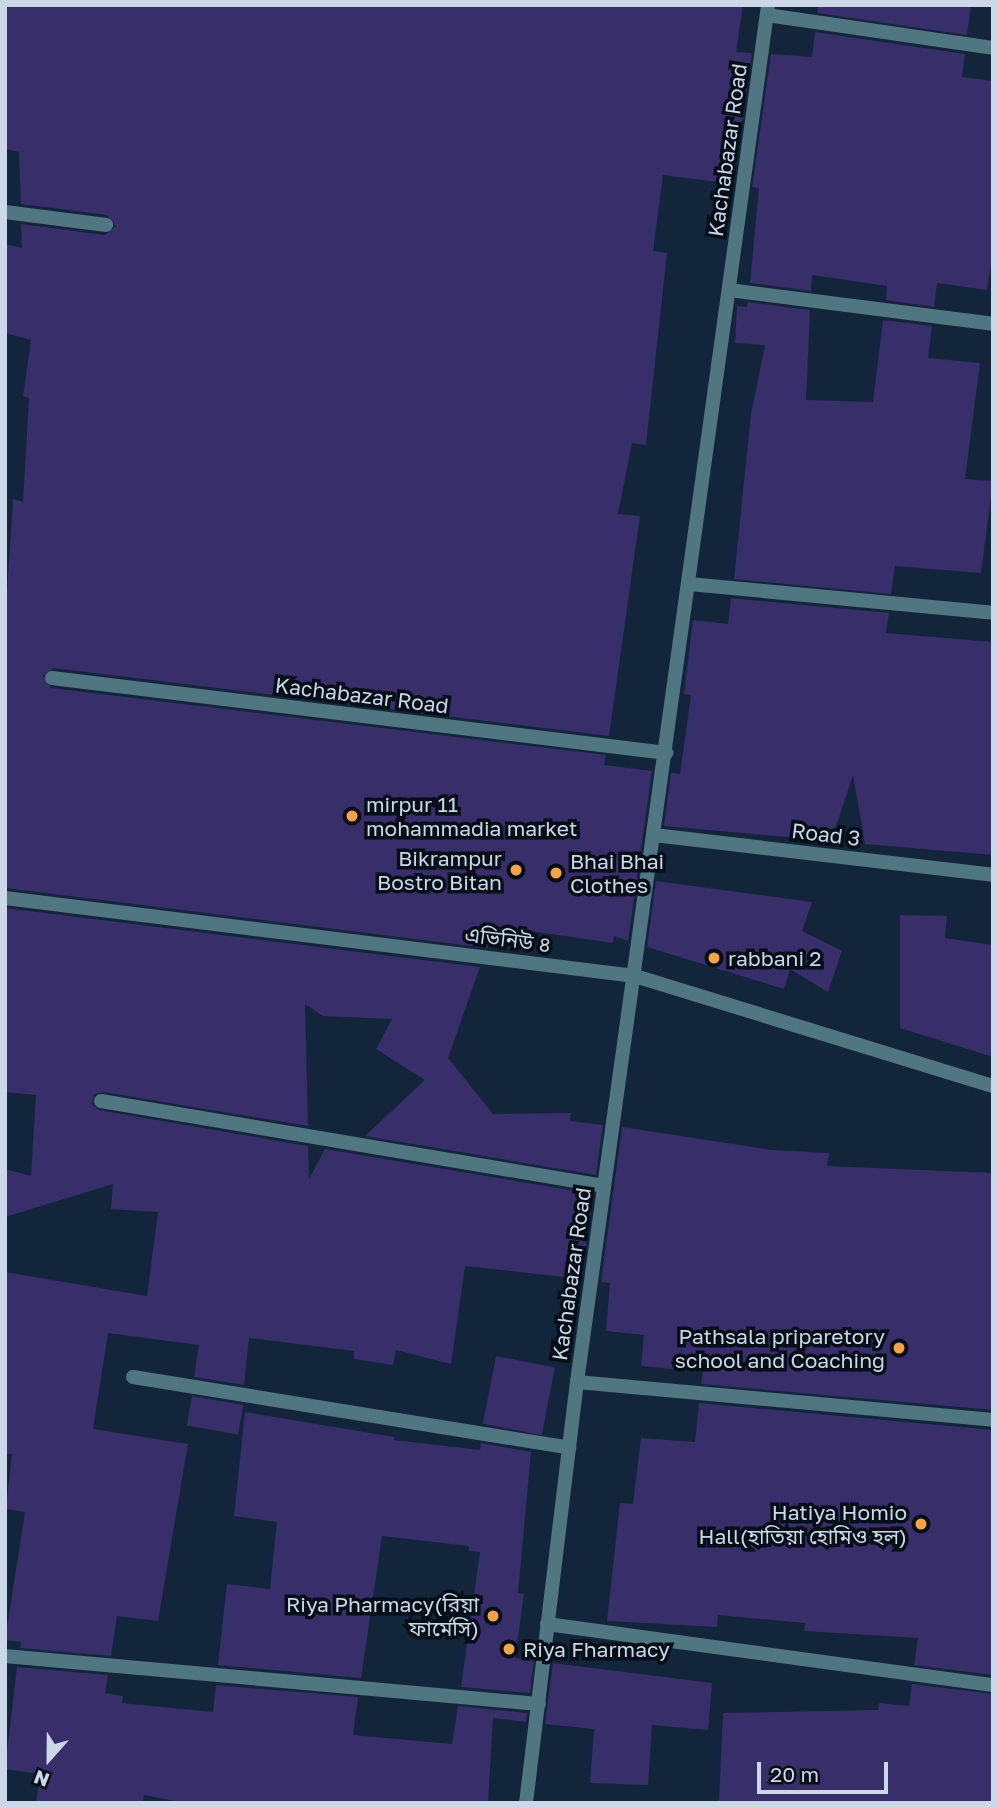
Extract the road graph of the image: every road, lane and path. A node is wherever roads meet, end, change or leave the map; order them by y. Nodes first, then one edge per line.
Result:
1 (767, 10) edge
2 (993, 48) edge
3 (5, 212) edge
4 (106, 225) dead end
5 (729, 290) junction
6 (993, 324) edge
7 (689, 584) junction
8 (993, 613) edge
9 (52, 678) dead end
10 (667, 753) junction
11 (654, 835) junction
12 (993, 875) edge
13 (5, 898) edge
14 (635, 976) junction
15 (993, 1086) edge
16 (100, 1101) dead end
17 (604, 1186) junction
18 (133, 1377) dead end
19 (577, 1382) junction
20 (993, 1420) edge
21 (569, 1448) junction
22 (547, 1624) junction
23 (5, 1656) edge
24 (993, 1685) edge
25 (539, 1704) junction
26 (526, 1803) edge

1 - 2 street, Kachabazar Road
1 - 5 street, Kachabazar Road
3 - 4 street
5 - 6 street
5 - 7 street, Kachabazar Road
7 - 8 street
7 - 10 street, Kachabazar Road
9 - 10 street, Kachabazar Road
10 - 11 street, Kachabazar Road
11 - 12 street, Road 3
11 - 14 street, Kachabazar Road
13 - 14 street, এভিনিউ ৪
14 - 15 street, এভিনিউ ৪
14 - 17 street, Kachabazar Road
16 - 17 street
17 - 19 street, Kachabazar Road
18 - 21 street
19 - 20 street
19 - 21 street, Kachabazar Road
21 - 22 street, Kachabazar Road
22 - 24 street
22 - 25 street, Kachabazar Road
23 - 25 street
25 - 26 street, Kachabazar Road

